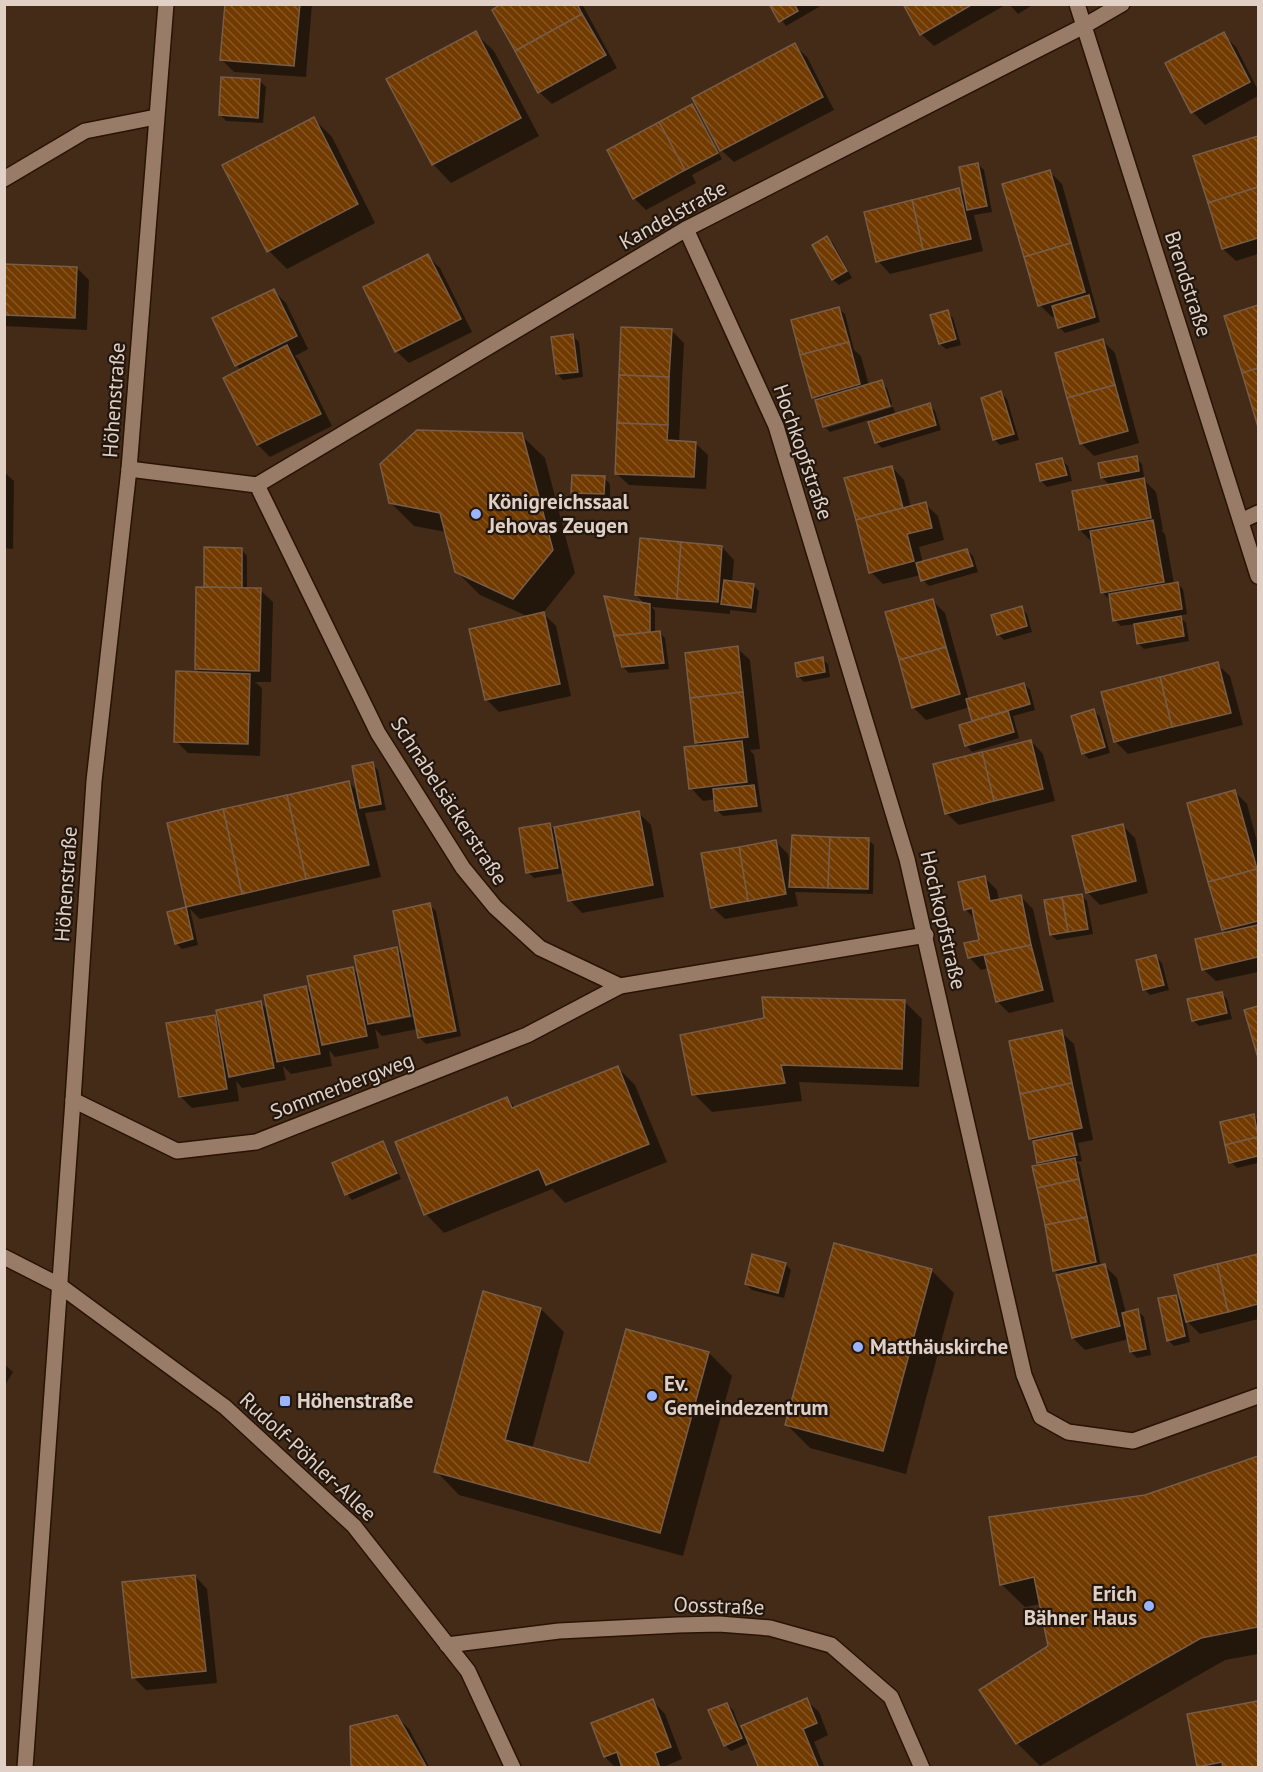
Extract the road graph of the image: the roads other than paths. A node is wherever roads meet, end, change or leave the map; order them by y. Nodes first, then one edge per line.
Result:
1 (166, 4) edge
2 (1077, 4) edge
3 (1122, 4) edge
4 (1084, 27) junction
5 (156, 117) junction
6 (4, 179) edge
7 (686, 229) junction
8 (129, 469) junction
9 (257, 485) junction
10 (1258, 513) edge
11 (1241, 521) junction
12 (1258, 576) edge
13 (926, 935) junction
14 (620, 986) junction
15 (73, 1100) junction
16 (4, 1257) edge
17 (59, 1286) junction
18 (1258, 1396) edge
19 (447, 1644) junction
20 (25, 1767) edge
21 (513, 1767) edge
22 (922, 1767) edge

1 - 5 street, Höhenstraße
2 - 4 street, Brendstraße
3 - 4 street, Kandelstraße
4 - 7 street, Kandelstraße
4 - 11 street, Brendstraße
5 - 6 street
5 - 8 street, Höhenstraße
7 - 9 street, Kandelstraße
7 - 13 street, Hochkopfstraße
8 - 9 street
8 - 15 street, Höhenstraße
9 - 14 street, Schnabelsäckerstraße
10 - 11 street
11 - 12 street, Brendstraße
13 - 14 street
13 - 18 street, Hochkopfstraße
14 - 15 street, Sommerbergweg
15 - 17 street, Höhenstraße
16 - 17 street, Rudolf-Pöhler-Allee
17 - 19 street, Rudolf-Pöhler-Allee
17 - 20 street, Höhenstraße
19 - 21 street, Rudolf-Pöhler-Allee
19 - 22 street, Oosstraße

